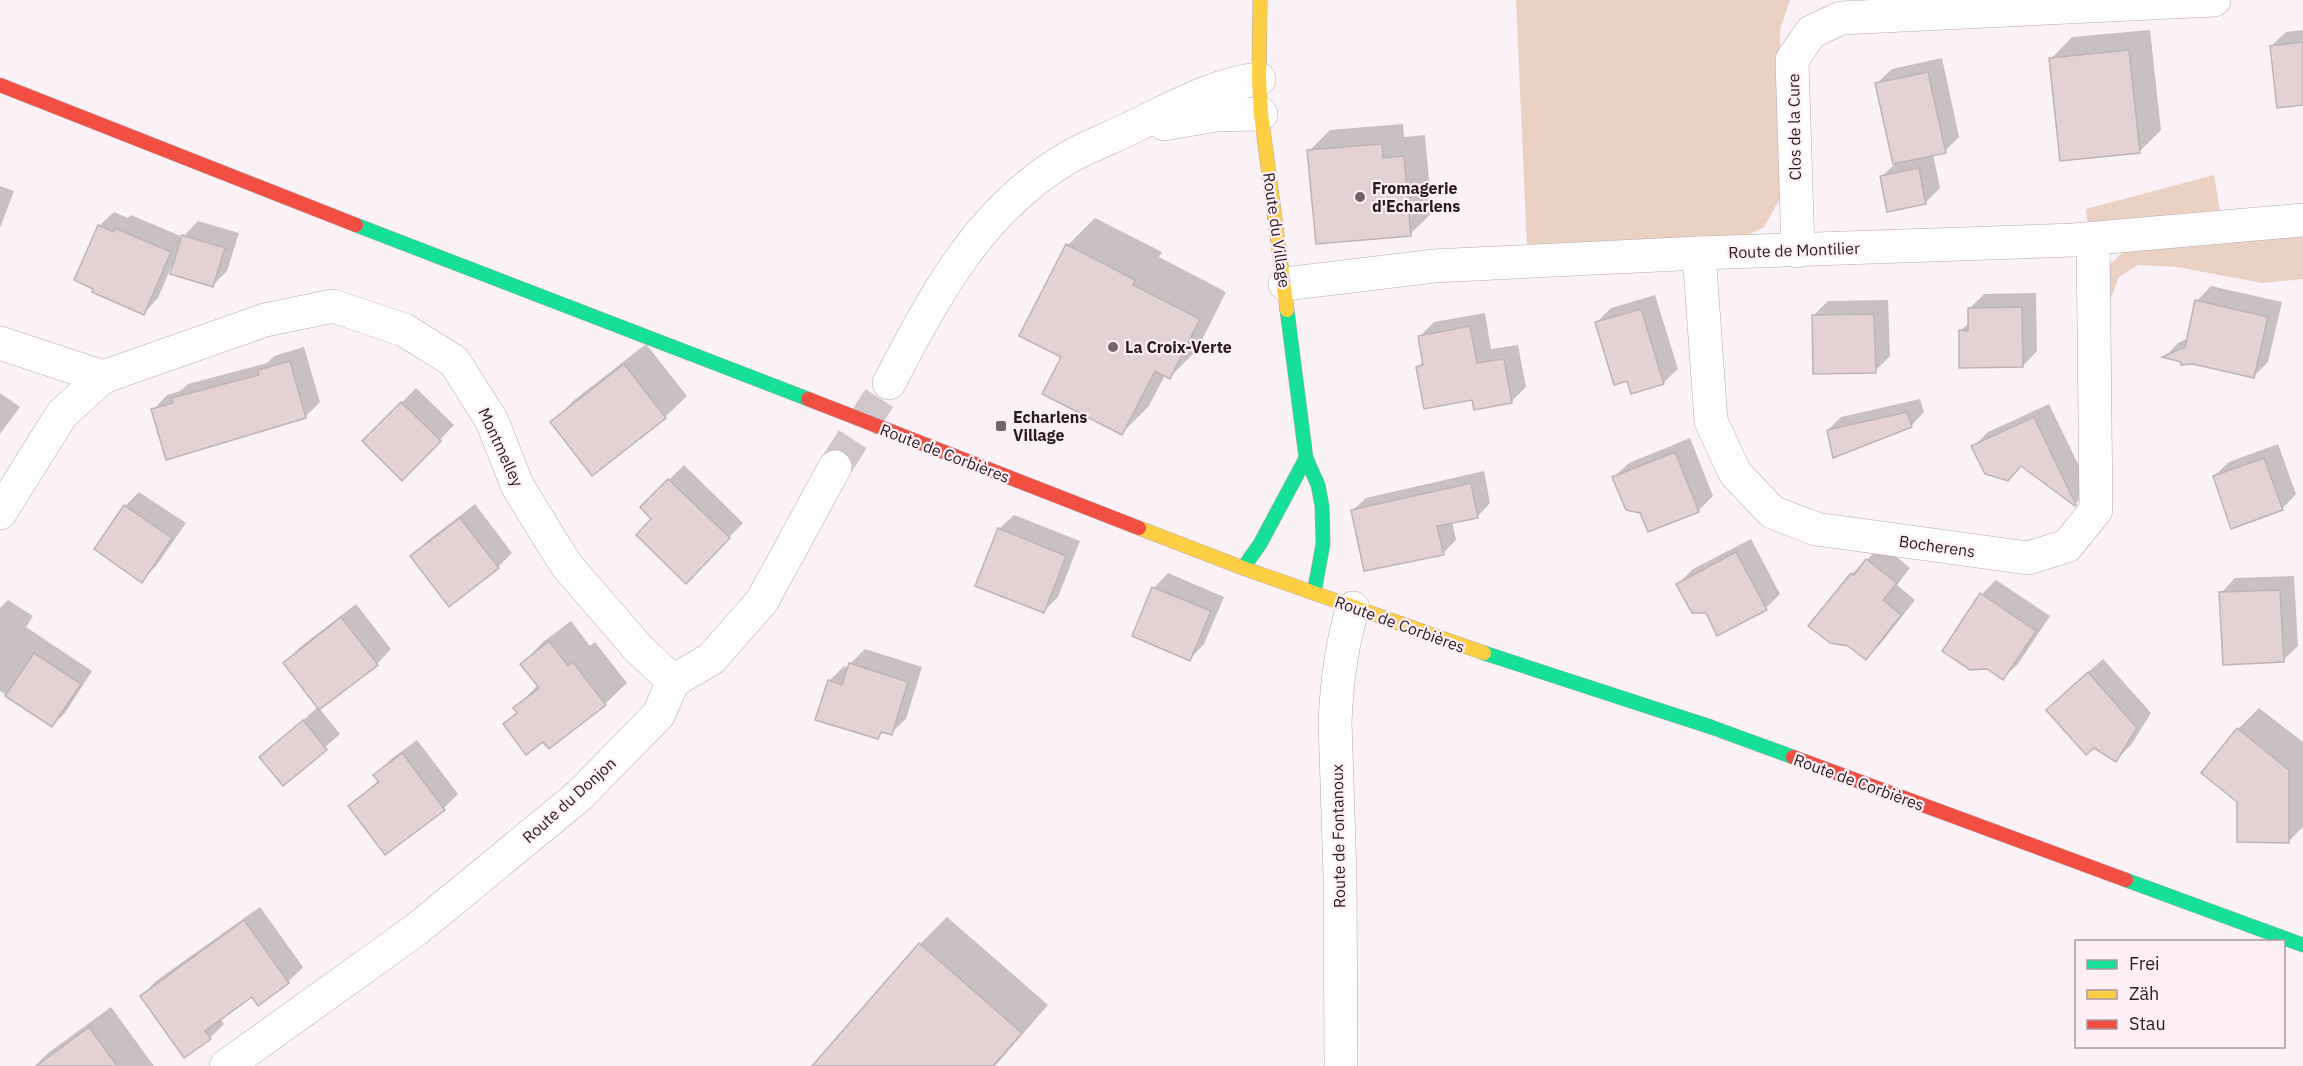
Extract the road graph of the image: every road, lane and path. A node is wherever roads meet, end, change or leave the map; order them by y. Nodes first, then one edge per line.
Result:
1 (1260, 0) edge
2 (2214, 0) edge
3 (2011, 6) edge
4 (1259, 79) junction
5 (0, 85) edge
6 (1261, 114) junction
7 (1124, 131) junction
8 (2303, 220) edge
9 (2093, 239) junction
10 (1798, 251) junction
11 (1699, 253) junction
12 (1285, 284) junction
13 (0, 343) edge
14 (103, 377) junction
15 (889, 383) tunnel mouth
16 (1306, 458) junction
17 (835, 467) tunnel mouth
18 (0, 513) edge
19 (1243, 568) junction
20 (1314, 593) junction
21 (1353, 608) junction
22 (673, 681) junction
23 (2303, 945) edge
24 (225, 1066) edge
25 (1341, 1066) edge

1 - 4 main road, Route du Village
2 - 3 street, Clos de la Cure
3 - 10 street, Clos de la Cure
4 - 6 main road, Route du Village
4 - 7 street
5 - 19 main road, Route de Corbières
6 - 7 street
6 - 12 main road, Route du Village
7 - 15 street
8 - 9 street, Route de Montilier
9 - 10 street, Route de Montilier
9 - 11 street, Bocherens
10 - 11 street, Route de Montilier
11 - 12 street, Route de Montilier
12 - 16 main road, Route du Village
13 - 14 street
14 - 18 street, Montmelley
14 - 22 street, Montmelley
16 - 19 main road
16 - 20 main road, Route du Village
17 - 22 street
19 - 20 main road, Route de Corbières
20 - 21 main road, Route de Corbières
21 - 23 main road, Route de Corbières
21 - 25 street, Route de Fontanoux
22 - 24 street, Route du Donjon

